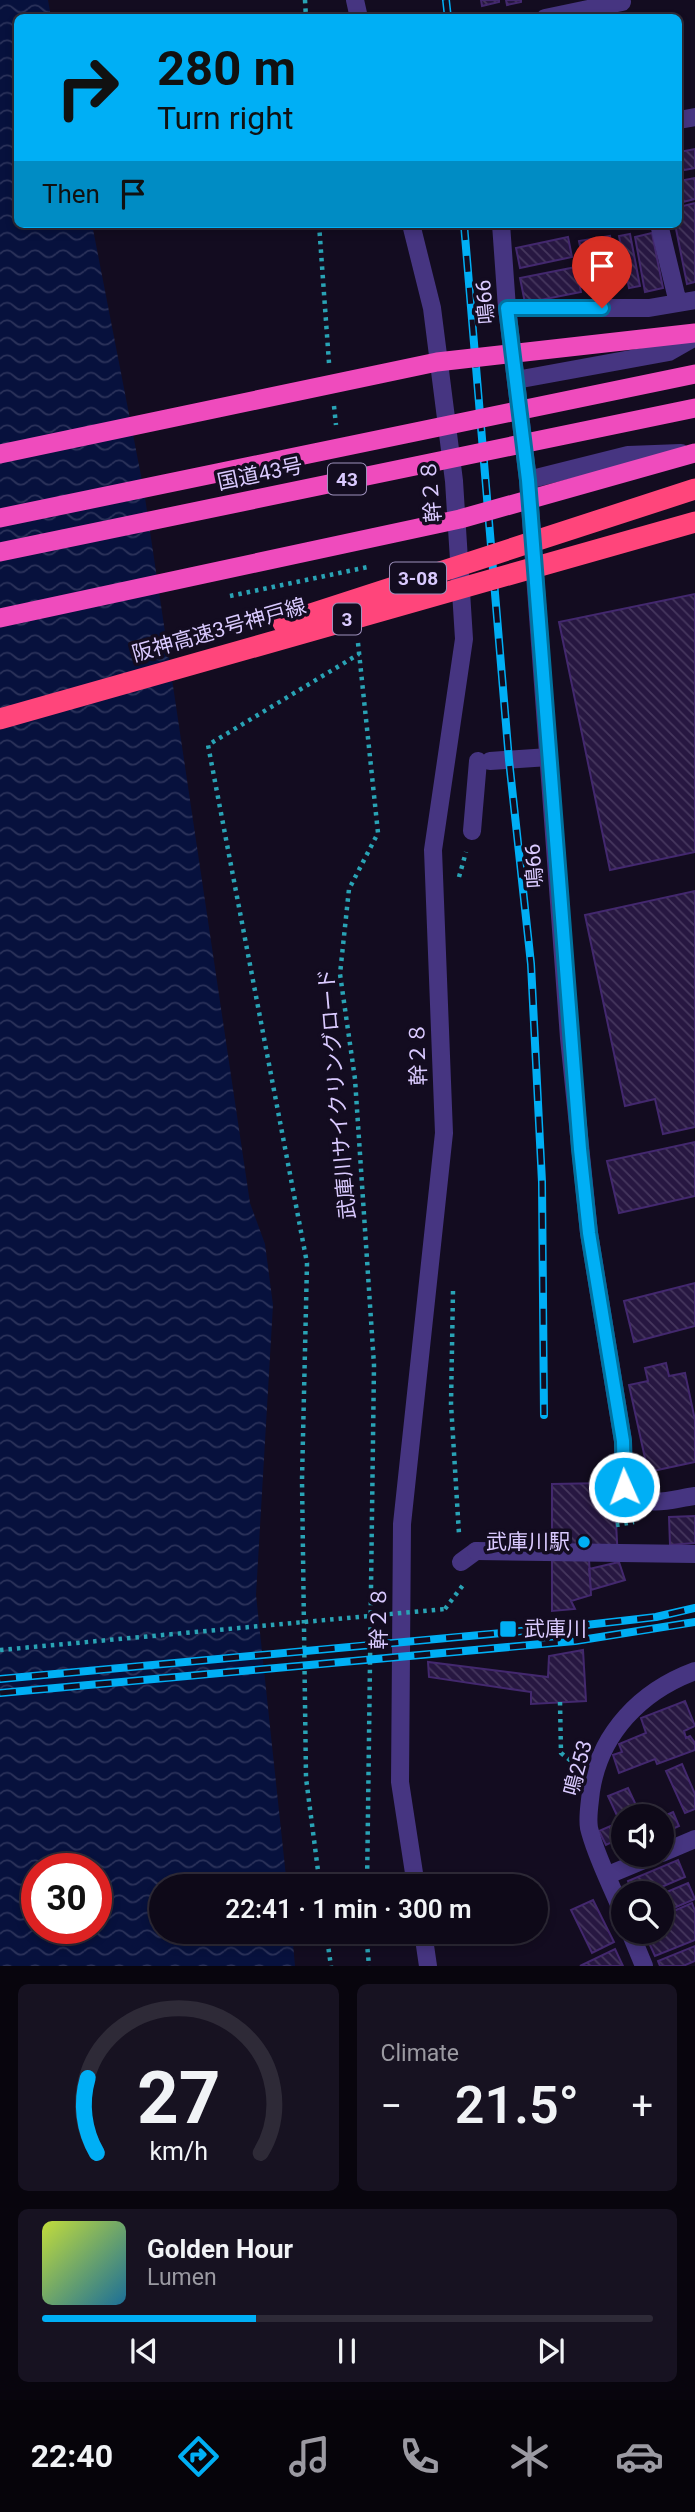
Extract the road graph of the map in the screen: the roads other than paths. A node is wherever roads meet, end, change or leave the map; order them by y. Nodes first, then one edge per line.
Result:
1 (623, 7) edge
2 (573, 14) edge
3 (412, 228) edge
4 (501, 228) edge
5 (660, 228) edge
6 (686, 302) edge
7 (507, 308) junction
8 (695, 335) edge
9 (695, 374) edge
10 (516, 380) junction
11 (695, 408) edge
12 (695, 452) edge
13 (0, 454) edge
14 (528, 480) junction
15 (695, 489) edge
16 (695, 515) edge
17 (0, 518) edge
18 (695, 522) edge
19 (0, 552) edge
20 (0, 618) edge
21 (141, 670) joint
22 (0, 719) edge
23 (549, 757) junction
24 (472, 831) dead end
25 (695, 1496) edge
26 (695, 1554) edge
27 (461, 1562) road end
28 (695, 1671) edge
29 (695, 1839) edge
30 (674, 1848) edge
31 (627, 1867) edge
32 (414, 1874) edge
33 (608, 1875) junction
34 (611, 1883) edge
35 (425, 1944) edge
36 (635, 1944) edge
37 (428, 1966) edge
38 (644, 1966) edge

1 - 2 street
3 - 32 street, 幹２８
4 - 7 street, 鳴66
5 - 6 street
6 - 7 street
7 - 10 street, 鳴66
8 - 10 street
8 - 13 highway, bridge
9 - 17 highway, 国道43号 / 43, bridge
10 - 14 street, 鳴66
11 - 19 highway, 国道43号 / 43, bridge
12 - 14 street
12 - 20 highway, bridge
14 - 23 street, 鳴66
15 - 21 highway, 3-08, bridge
16 - 21 highway, 阪神高速3号神戸線 / 3
18 - 22 highway, 阪神高速3号神戸線 / 3, bridge
23 - 24 street
23 - 25 street, 鳴66
26 - 27 street, bridge
28 - 33 street, 鳴253
29 - 30 street
31 - 33 street
33 - 34 street, 鳴253
35 - 37 street
36 - 38 street

